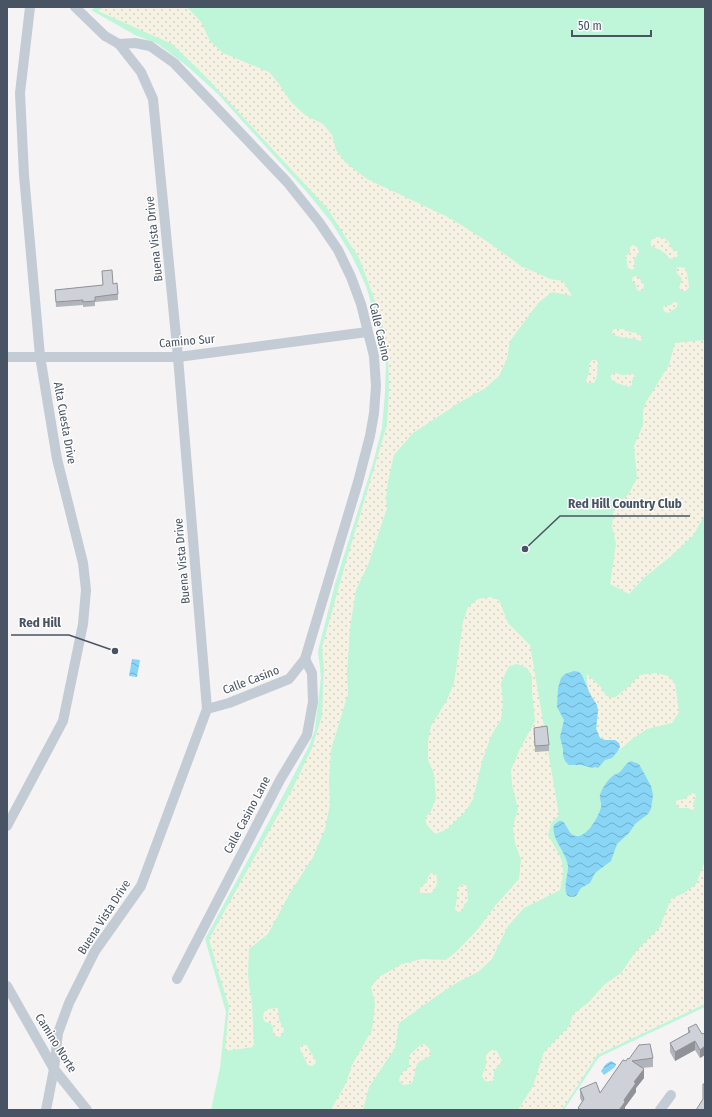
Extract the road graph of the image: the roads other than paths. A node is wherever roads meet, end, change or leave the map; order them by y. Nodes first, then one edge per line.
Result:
1 (30, 7) edge
2 (75, 7) edge
3 (119, 44) junction
4 (367, 332) junction
5 (40, 356) junction
6 (7, 357) edge
7 (178, 357) junction
8 (305, 659) junction
9 (207, 709) junction
10 (7, 826) edge
11 (177, 979) dead end
12 (7, 986) edge
13 (54, 1069) junction
14 (671, 1095) dead end
15 (46, 1110) edge
16 (87, 1110) edge
17 (660, 1110) edge

1 - 5 street, Alta Cuesta Drive
2 - 3 street, Buena Vista Drive
3 - 4 street, Calle Casino
3 - 7 street, Buena Vista Drive
4 - 7 street, Camino Sur
4 - 8 street, Calle Casino
5 - 6 street, Camino Sur
5 - 7 street, Camino Sur
5 - 10 street, Alta Cuesta Drive
7 - 9 street, Buena Vista Drive
8 - 9 street, Calle Casino
8 - 11 street, Calle Casino Lane
9 - 13 street, Buena Vista Drive
12 - 13 street, Camino Norte
13 - 15 street, Buena Vista Drive
13 - 16 street, Camino Norte
14 - 17 street

